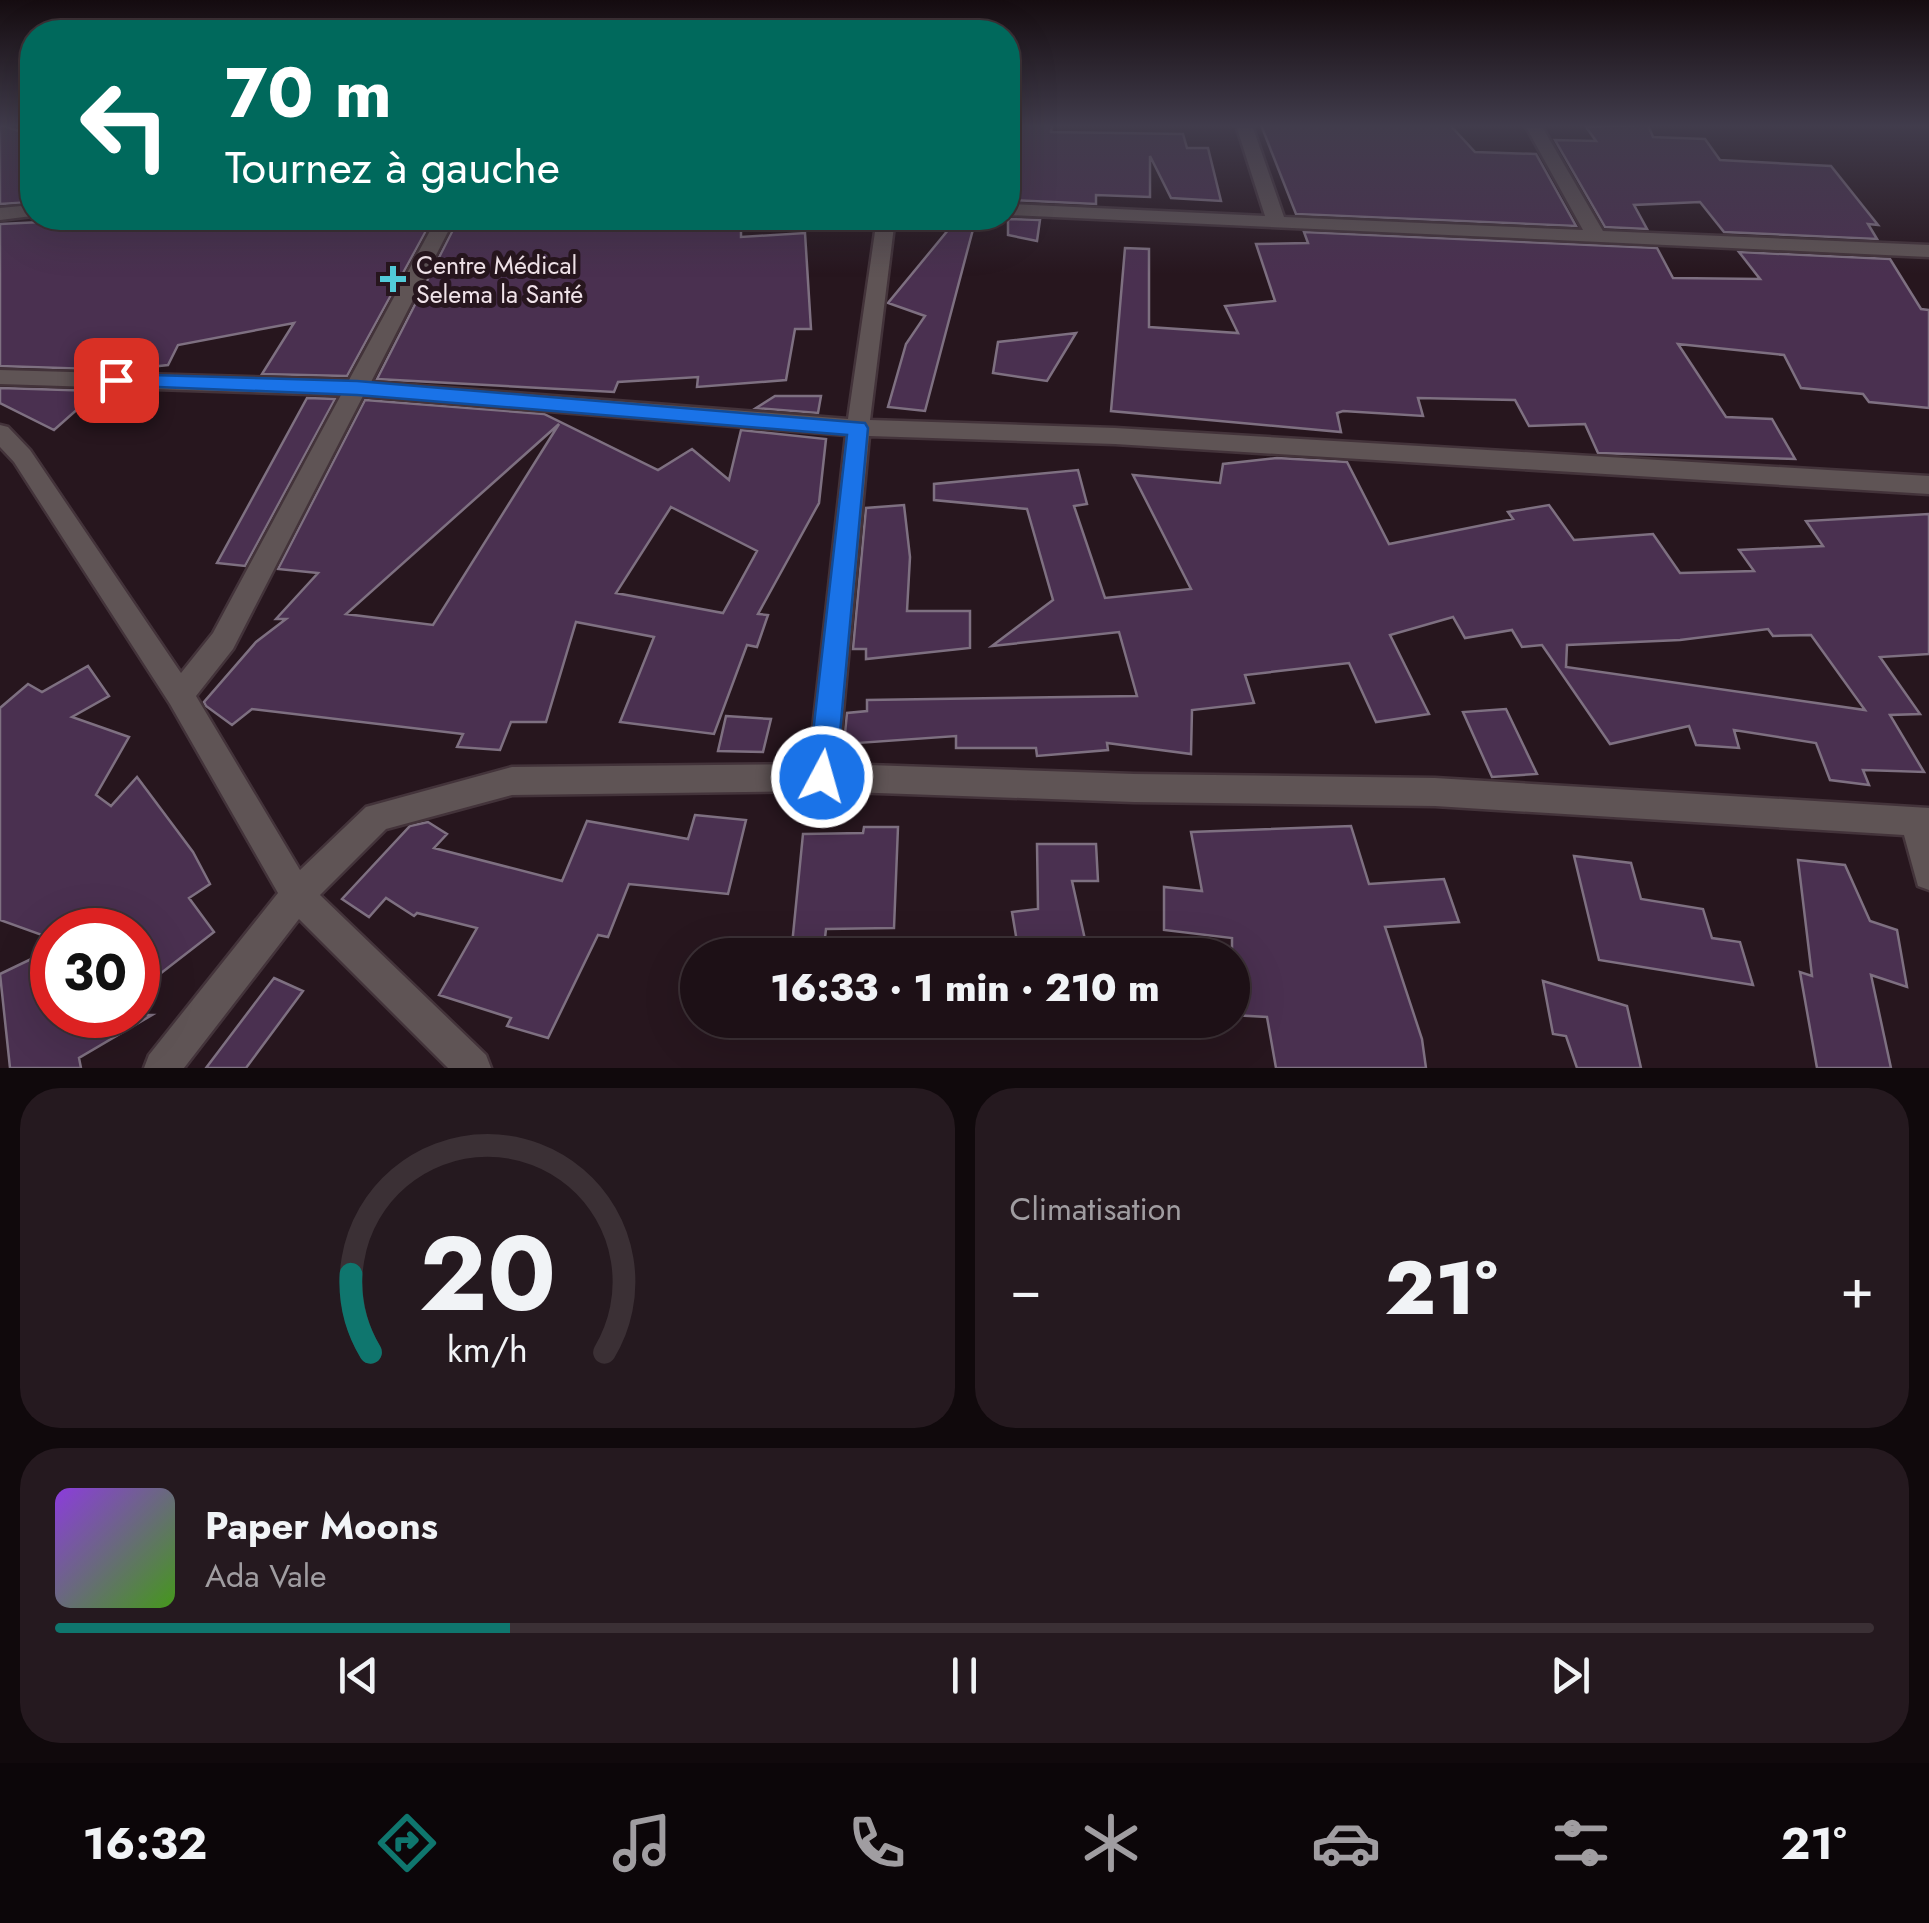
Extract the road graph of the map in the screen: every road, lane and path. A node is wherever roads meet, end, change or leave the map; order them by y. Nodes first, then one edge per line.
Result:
1 (1261, 175) edge
2 (1561, 175) edge
3 (1020, 210) edge
4 (1276, 221) junction
5 (440, 230) edge
6 (884, 230) edge
7 (1597, 237) junction
8 (1929, 251) edge
9 (0, 377) edge
10 (357, 388) junction
11 (858, 428) junction
12 (0, 433) edge
13 (11, 462) edge
14 (1929, 486) edge
15 (180, 696) junction
16 (822, 777) junction
17 (1922, 822) edge
18 (1929, 875) edge
19 (297, 895) junction
20 (162, 1068) edge
21 (473, 1068) edge

1 - 4 street
2 - 7 street
3 - 4 street
4 - 7 street
5 - 10 street
6 - 11 street
7 - 8 street
9 - 10 street
10 - 11 street
10 - 15 street
11 - 14 street
11 - 16 street
12 - 13 street
13 - 15 street
15 - 19 street
16 - 17 street
16 - 19 street
17 - 18 street
19 - 20 street
19 - 21 street

